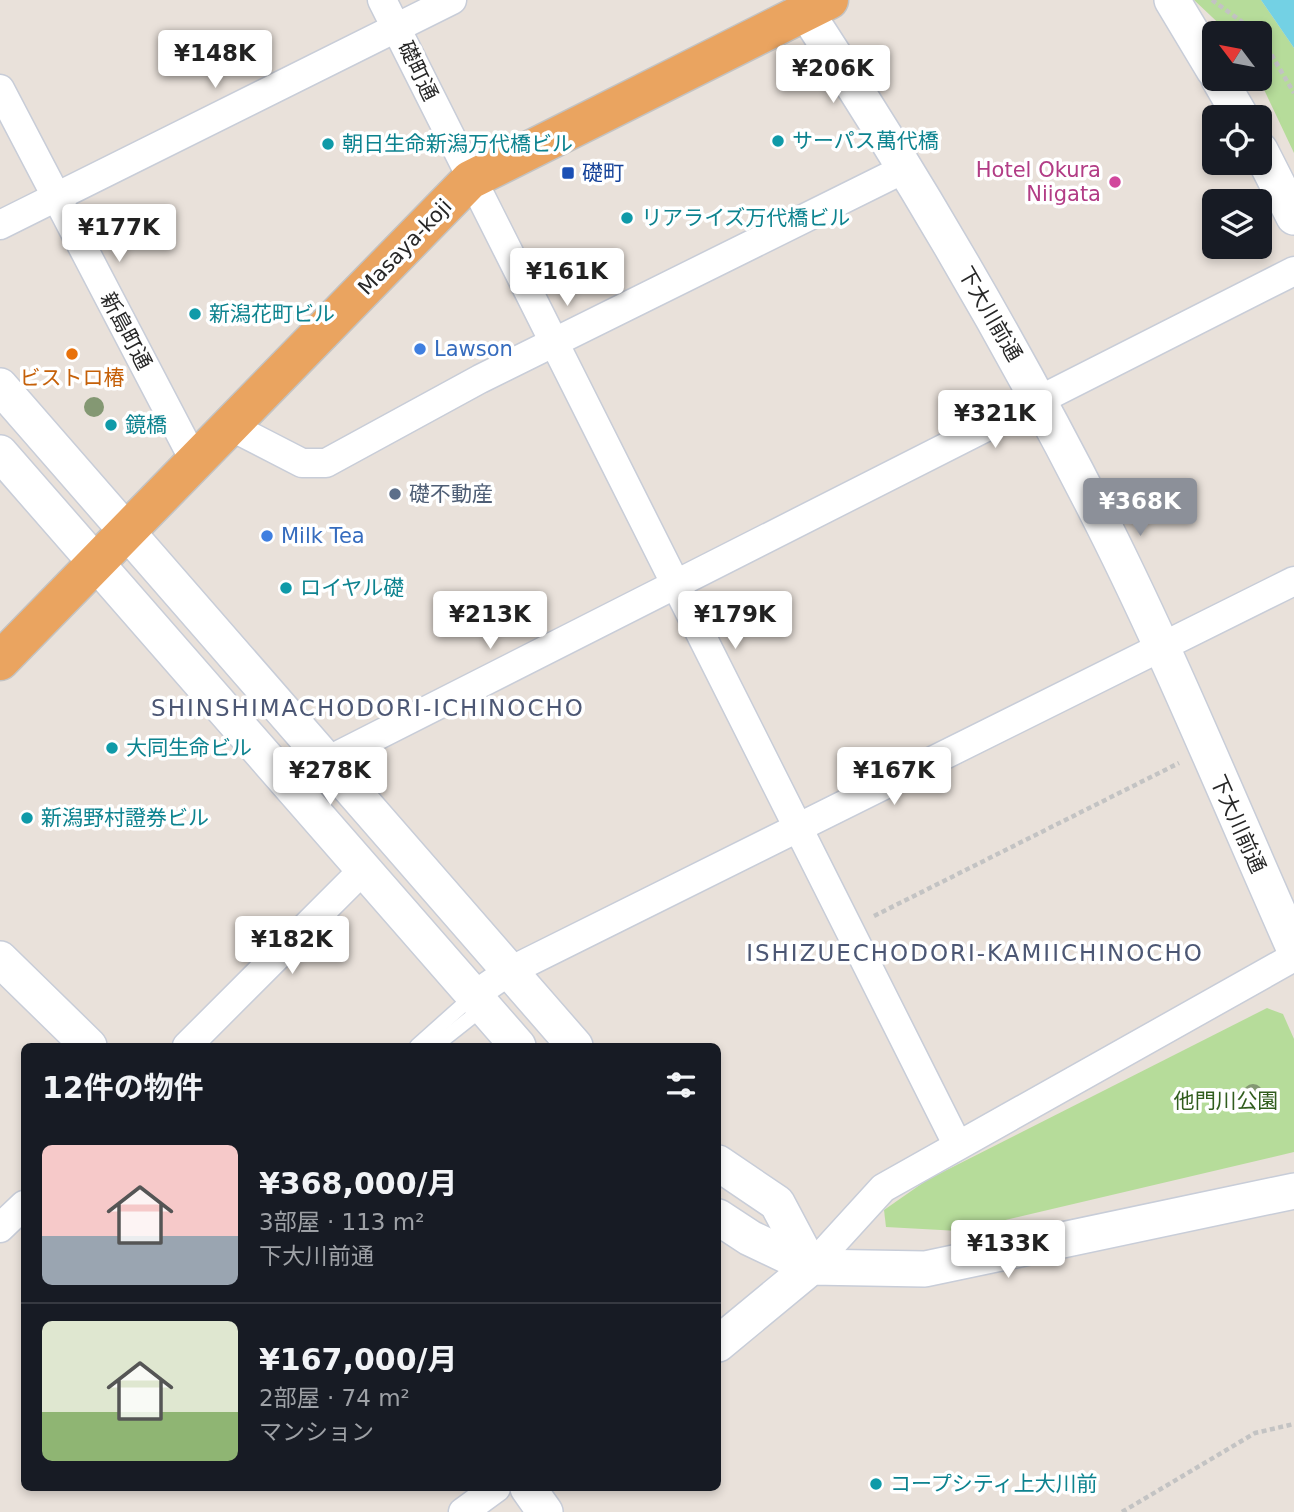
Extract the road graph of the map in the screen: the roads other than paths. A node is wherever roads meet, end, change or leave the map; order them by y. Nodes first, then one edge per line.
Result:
1 (382, 0) edge
2 (452, 0) edge
3 (1172, 0) edge
4 (812, 4) edge
5 (397, 27) junction
6 (1202, 50) edge
7 (0, 89) edge
8 (906, 168) junction
9 (1272, 174) edge
10 (470, 180) junction
11 (55, 197) junction
12 (1294, 217) edge
13 (0, 225) edge
14 (1294, 271) edge
15 (552, 343) junction
16 (0, 386) edge
17 (1039, 400) junction
18 (230, 426) junction
19 (0, 453) edge
20 (195, 462) junction
21 (127, 530) junction
22 (95, 564) junction
23 (1294, 581) edge
24 (675, 585) junction
25 (1160, 647) junction
26 (0, 661) edge
27 (327, 761) junction
28 (797, 828) junction
29 (362, 871) junction
30 (1294, 948) edge
31 (1294, 957) edge
32 (0, 960) edge
33 (508, 972) junction
34 (478, 1002) junction
35 (86, 1043) edge
36 (190, 1043) edge
37 (421, 1043) edge
38 (438, 1043) edge
39 (515, 1043) edge
40 (572, 1043) edge
41 (957, 1144) junction
42 (721, 1165) edge
43 (1294, 1191) edge
44 (21, 1208) edge
45 (721, 1219) edge
46 (0, 1228) edge
47 (811, 1268) junction
48 (721, 1341) edge
49 (492, 1491) edge
50 (463, 1512) edge

1 - 5 street, 礎町通
2 - 5 street
3 - 6 street
4 - 8 street, 下大川前通
4 - 10 highway, Masaya-koji
5 - 10 street, 礎町通
5 - 11 street
7 - 11 street, 新島町通
8 - 15 street
8 - 17 street, 下大川前通
9 - 12 street
10 - 15 street, 礎町通
10 - 18 highway, Masaya-koji
11 - 13 street
11 - 20 street, 新島町通
14 - 17 street
15 - 18 street
15 - 24 street, 礎町通
16 - 21 street
17 - 24 street
17 - 25 street, 下大川前通
18 - 20 highway, Masaya-koji
19 - 22 street
20 - 21 highway, Masaya-koji
21 - 22 highway, Masaya-koji
21 - 27 street
22 - 26 highway, Masaya-koji
22 - 29 street
23 - 25 street
24 - 27 street
24 - 28 street, 礎町通
25 - 28 street
25 - 30 street, 下大川前通
27 - 33 street
28 - 33 street
28 - 41 street, 礎町通
29 - 34 street
29 - 36 street
31 - 41 street
32 - 35 street
33 - 34 street
33 - 40 street
34 - 37 lane
34 - 38 lane
34 - 39 street
41 - 47 street
42 - 47 street
43 - 47 street
44 - 46 street
45 - 47 street
47 - 48 street
49 - 50 street

